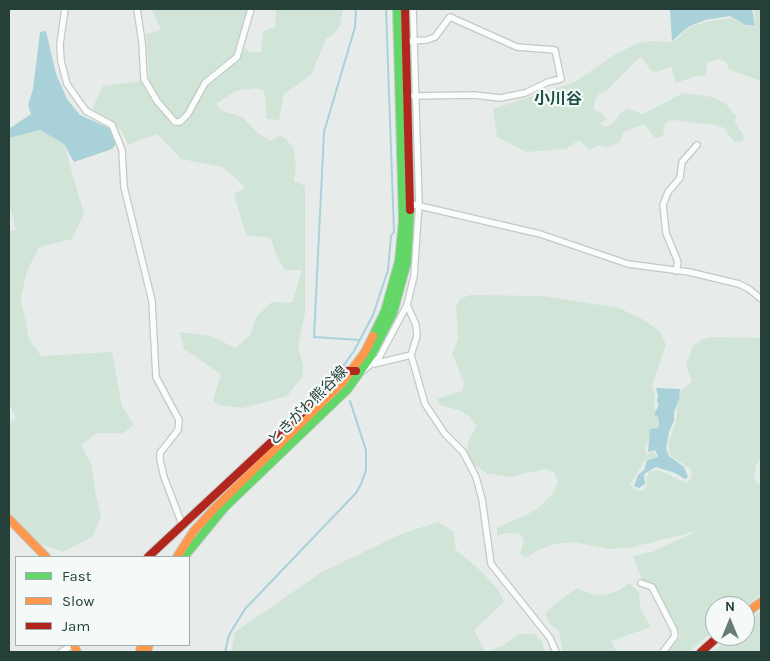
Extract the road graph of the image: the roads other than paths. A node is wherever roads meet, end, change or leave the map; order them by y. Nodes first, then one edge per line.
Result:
1 (65, 9) edge
2 (137, 9) edge
3 (251, 9) edge
4 (397, 9) edge
5 (405, 9) edge
6 (413, 9) edge
7 (409, 40) junction
8 (414, 96) junction
9 (697, 146) dead end
10 (411, 203) junction
11 (676, 271) junction
12 (761, 299) edge
13 (407, 305) junction
14 (411, 355) junction
15 (373, 364) junction
16 (356, 371) junction
17 (351, 379) junction
18 (9, 519) edge
19 (182, 524) junction
20 (45, 556) edge
21 (149, 556) edge
22 (178, 556) edge
23 (185, 556) edge
24 (641, 583) dead end
25 (556, 652) edge
26 (663, 652) edge

1 - 19 street
2 - 3 street
4 - 10 main road, ときがわ熊谷線
5 - 7 main road, ときがわ熊谷線
6 - 7 street
7 - 8 street
7 - 8 street
7 - 10 main road, ときがわ熊谷線
8 - 10 street
9 - 11 street
10 - 11 street
10 - 13 street
10 - 16 main road, ときがわ熊谷線
11 - 12 street
13 - 14 street
13 - 15 street
14 - 15 street
14 - 25 street
15 - 16 street
16 - 17 main road, ときがわ熊谷線
16 - 19 main road
17 - 22 main road, ときがわ熊谷線
17 - 23 main road, ときがわ熊谷線
18 - 20 main road
19 - 21 main road
24 - 26 street

